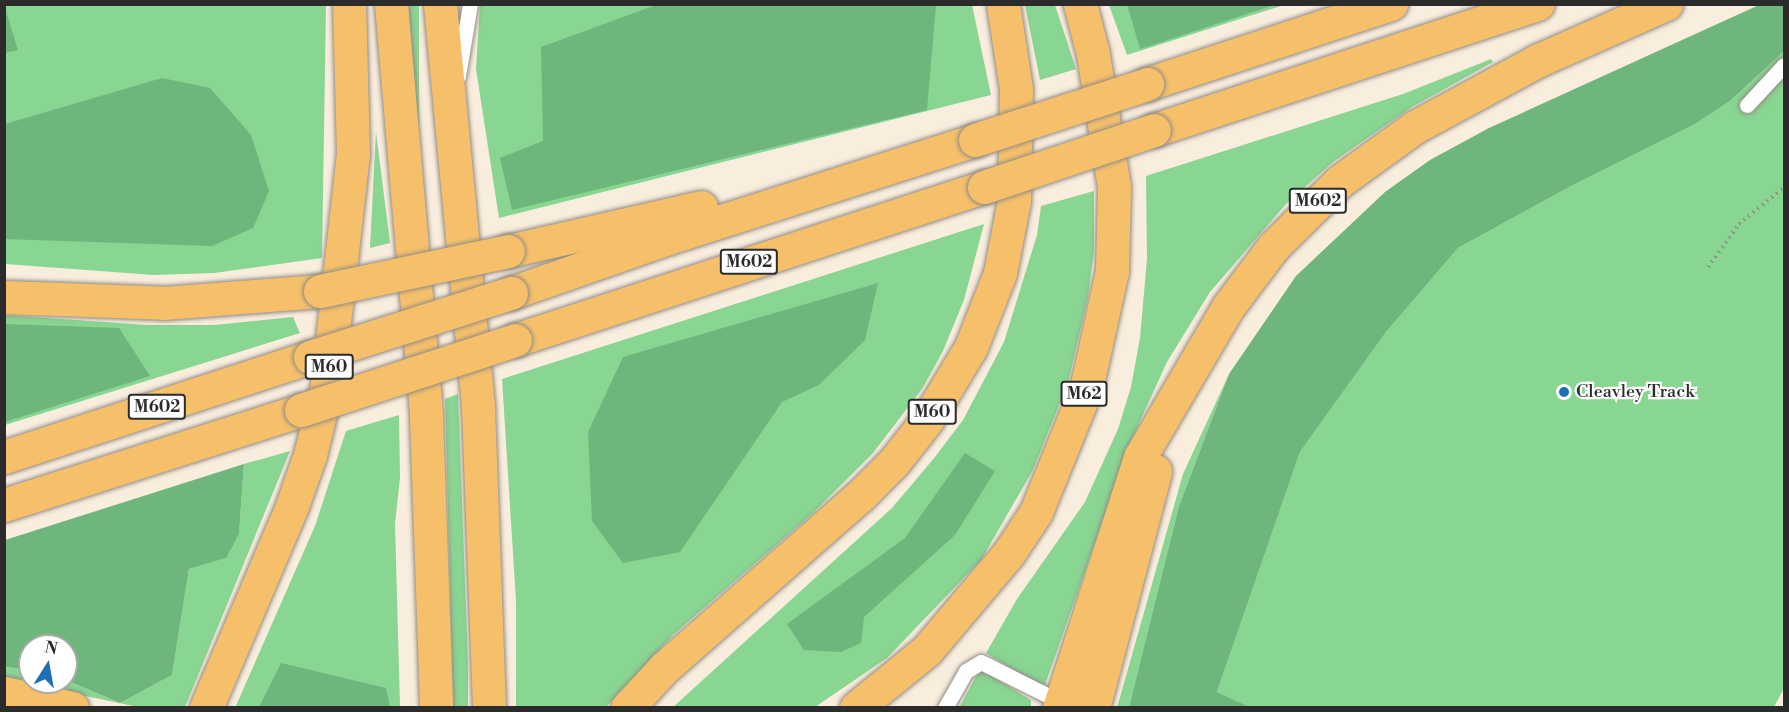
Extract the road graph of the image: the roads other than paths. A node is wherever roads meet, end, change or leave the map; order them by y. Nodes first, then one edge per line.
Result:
1 (349, 4) edge
2 (391, 4) edge
3 (440, 4) edge
4 (470, 4) edge
5 (1003, 4) edge
6 (1080, 4) edge
7 (1391, 4) edge
8 (1538, 4) edge
9 (1666, 4) edge
10 (1785, 65) edge
11 (1748, 105) dead end
12 (452, 113) junction
13 (911, 160) junction
14 (4, 297) edge
15 (1160, 427) junction
16 (4, 457) edge
17 (4, 505) edge
18 (4, 693) edge
19 (871, 703) edge
20 (1060, 705) edge
21 (72, 708) edge
22 (206, 708) edge
23 (436, 708) edge
24 (489, 708) edge
25 (627, 708) edge
26 (945, 708) edge
27 (1093, 708) edge

1 - 22 highway, M60
2 - 23 highway
3 - 12 highway
4 - 12 lane
5 - 25 highway, M60
6 - 19 highway, M62
7 - 13 highway, M602, bridge
8 - 17 highway, M602, bridge
9 - 15 highway, M602
10 - 11 lane
12 - 24 highway
13 - 14 highway, M602, bridge
13 - 16 highway, M602, bridge
15 - 20 highway
15 - 27 highway
18 - 21 highway
20 - 26 lane

